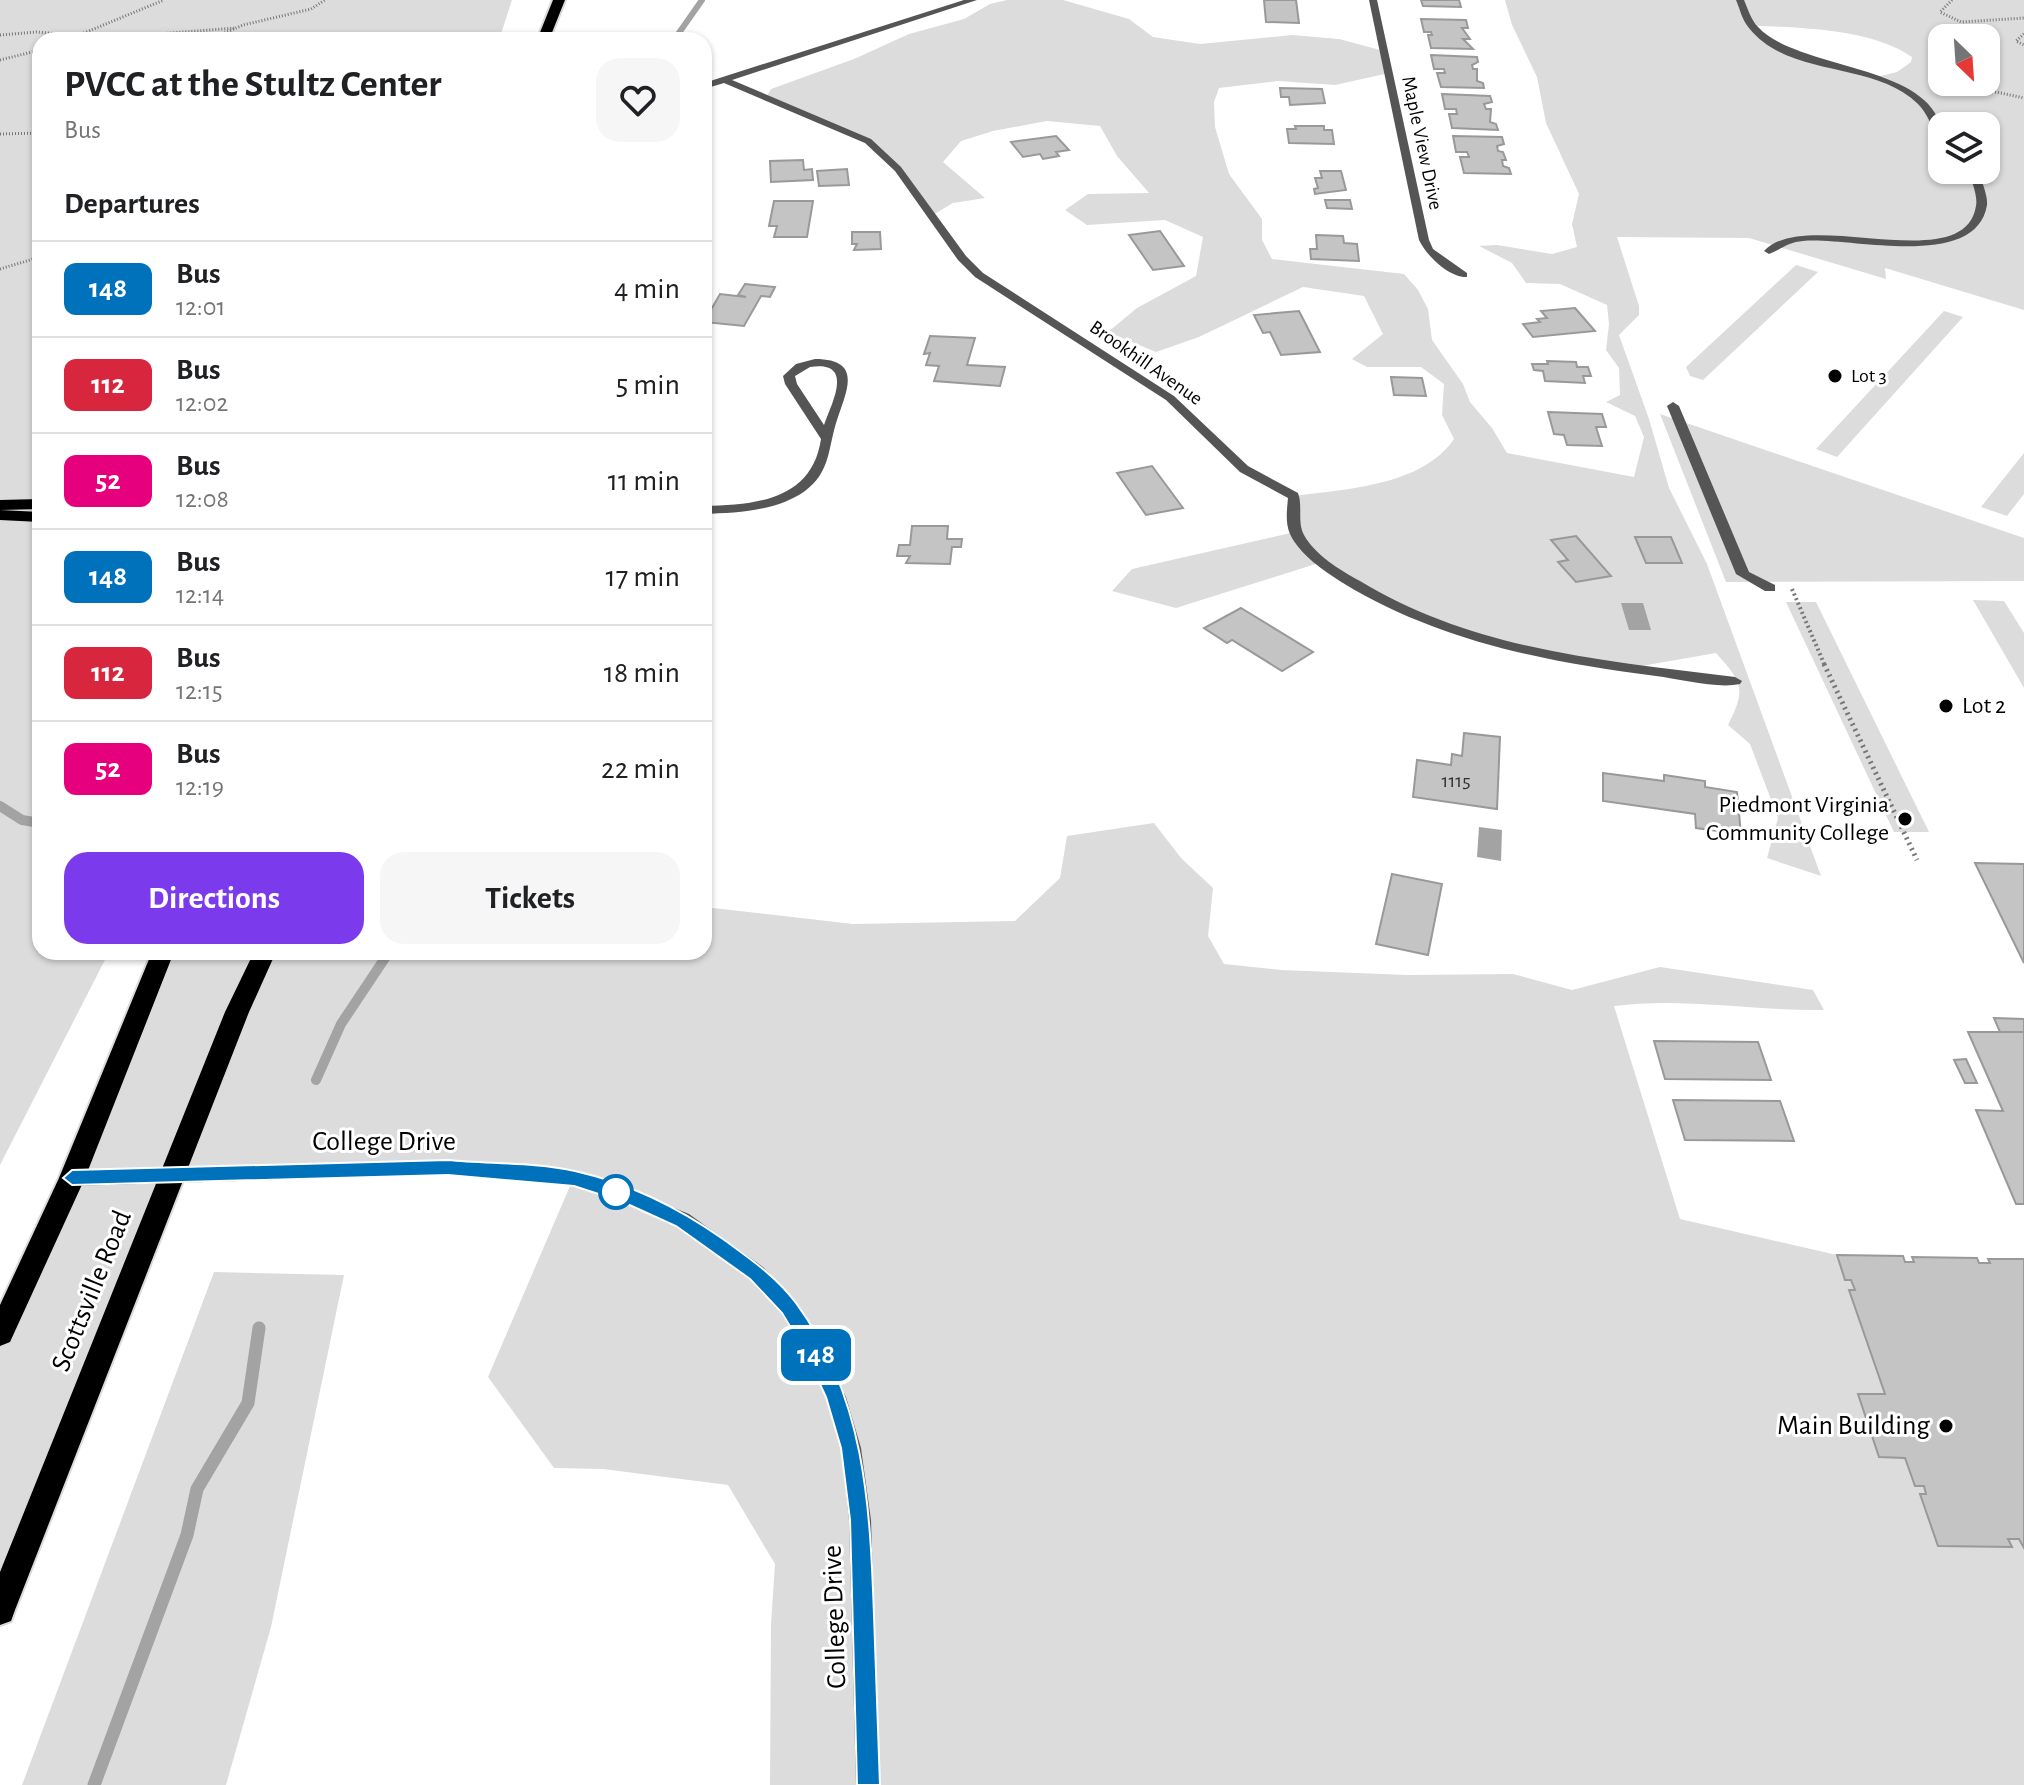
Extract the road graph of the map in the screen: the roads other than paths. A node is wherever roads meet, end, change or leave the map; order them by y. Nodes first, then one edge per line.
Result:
1 (559, 0) edge
2 (973, 0) edge
3 (1373, 0) edge
4 (1740, 0) edge
5 (546, 32) edge
6 (725, 80) junction
7 (712, 84) edge
8 (1930, 112) edge
9 (1984, 184) edge
10 (1995, 197) dead end
11 (1975, 240) dead end
12 (1769, 251) dead end
13 (1463, 275) dead end
14 (1673, 406) dead end
15 (825, 436) junction
16 (32, 504) edge
17 (0, 505) edge
18 (712, 509) edge
19 (0, 515) edge
20 (32, 517) edge
21 (1770, 588) dead end
22 (1735, 681) dead end
23 (160, 960) edge
24 (261, 960) edge
25 (172, 1176) junction
26 (72, 1178) junction
27 (0, 1334) edge
28 (0, 1610) edge
29 (868, 1785) edge

1 - 5 highway
2 - 6 street
3 - 13 street, Maple View Drive
4 - 8 street
6 - 7 street
6 - 22 street, Brookhill Avenue
9 - 10 street
11 - 12 street
14 - 21 street
15 - 15 street
15 - 18 street
16 - 17 main road
19 - 20 highway
23 - 26 highway
24 - 25 highway, Scottsville Road
25 - 26 street, College Drive
25 - 28 highway, Scottsville Road
25 - 29 street, College Drive
26 - 27 highway

